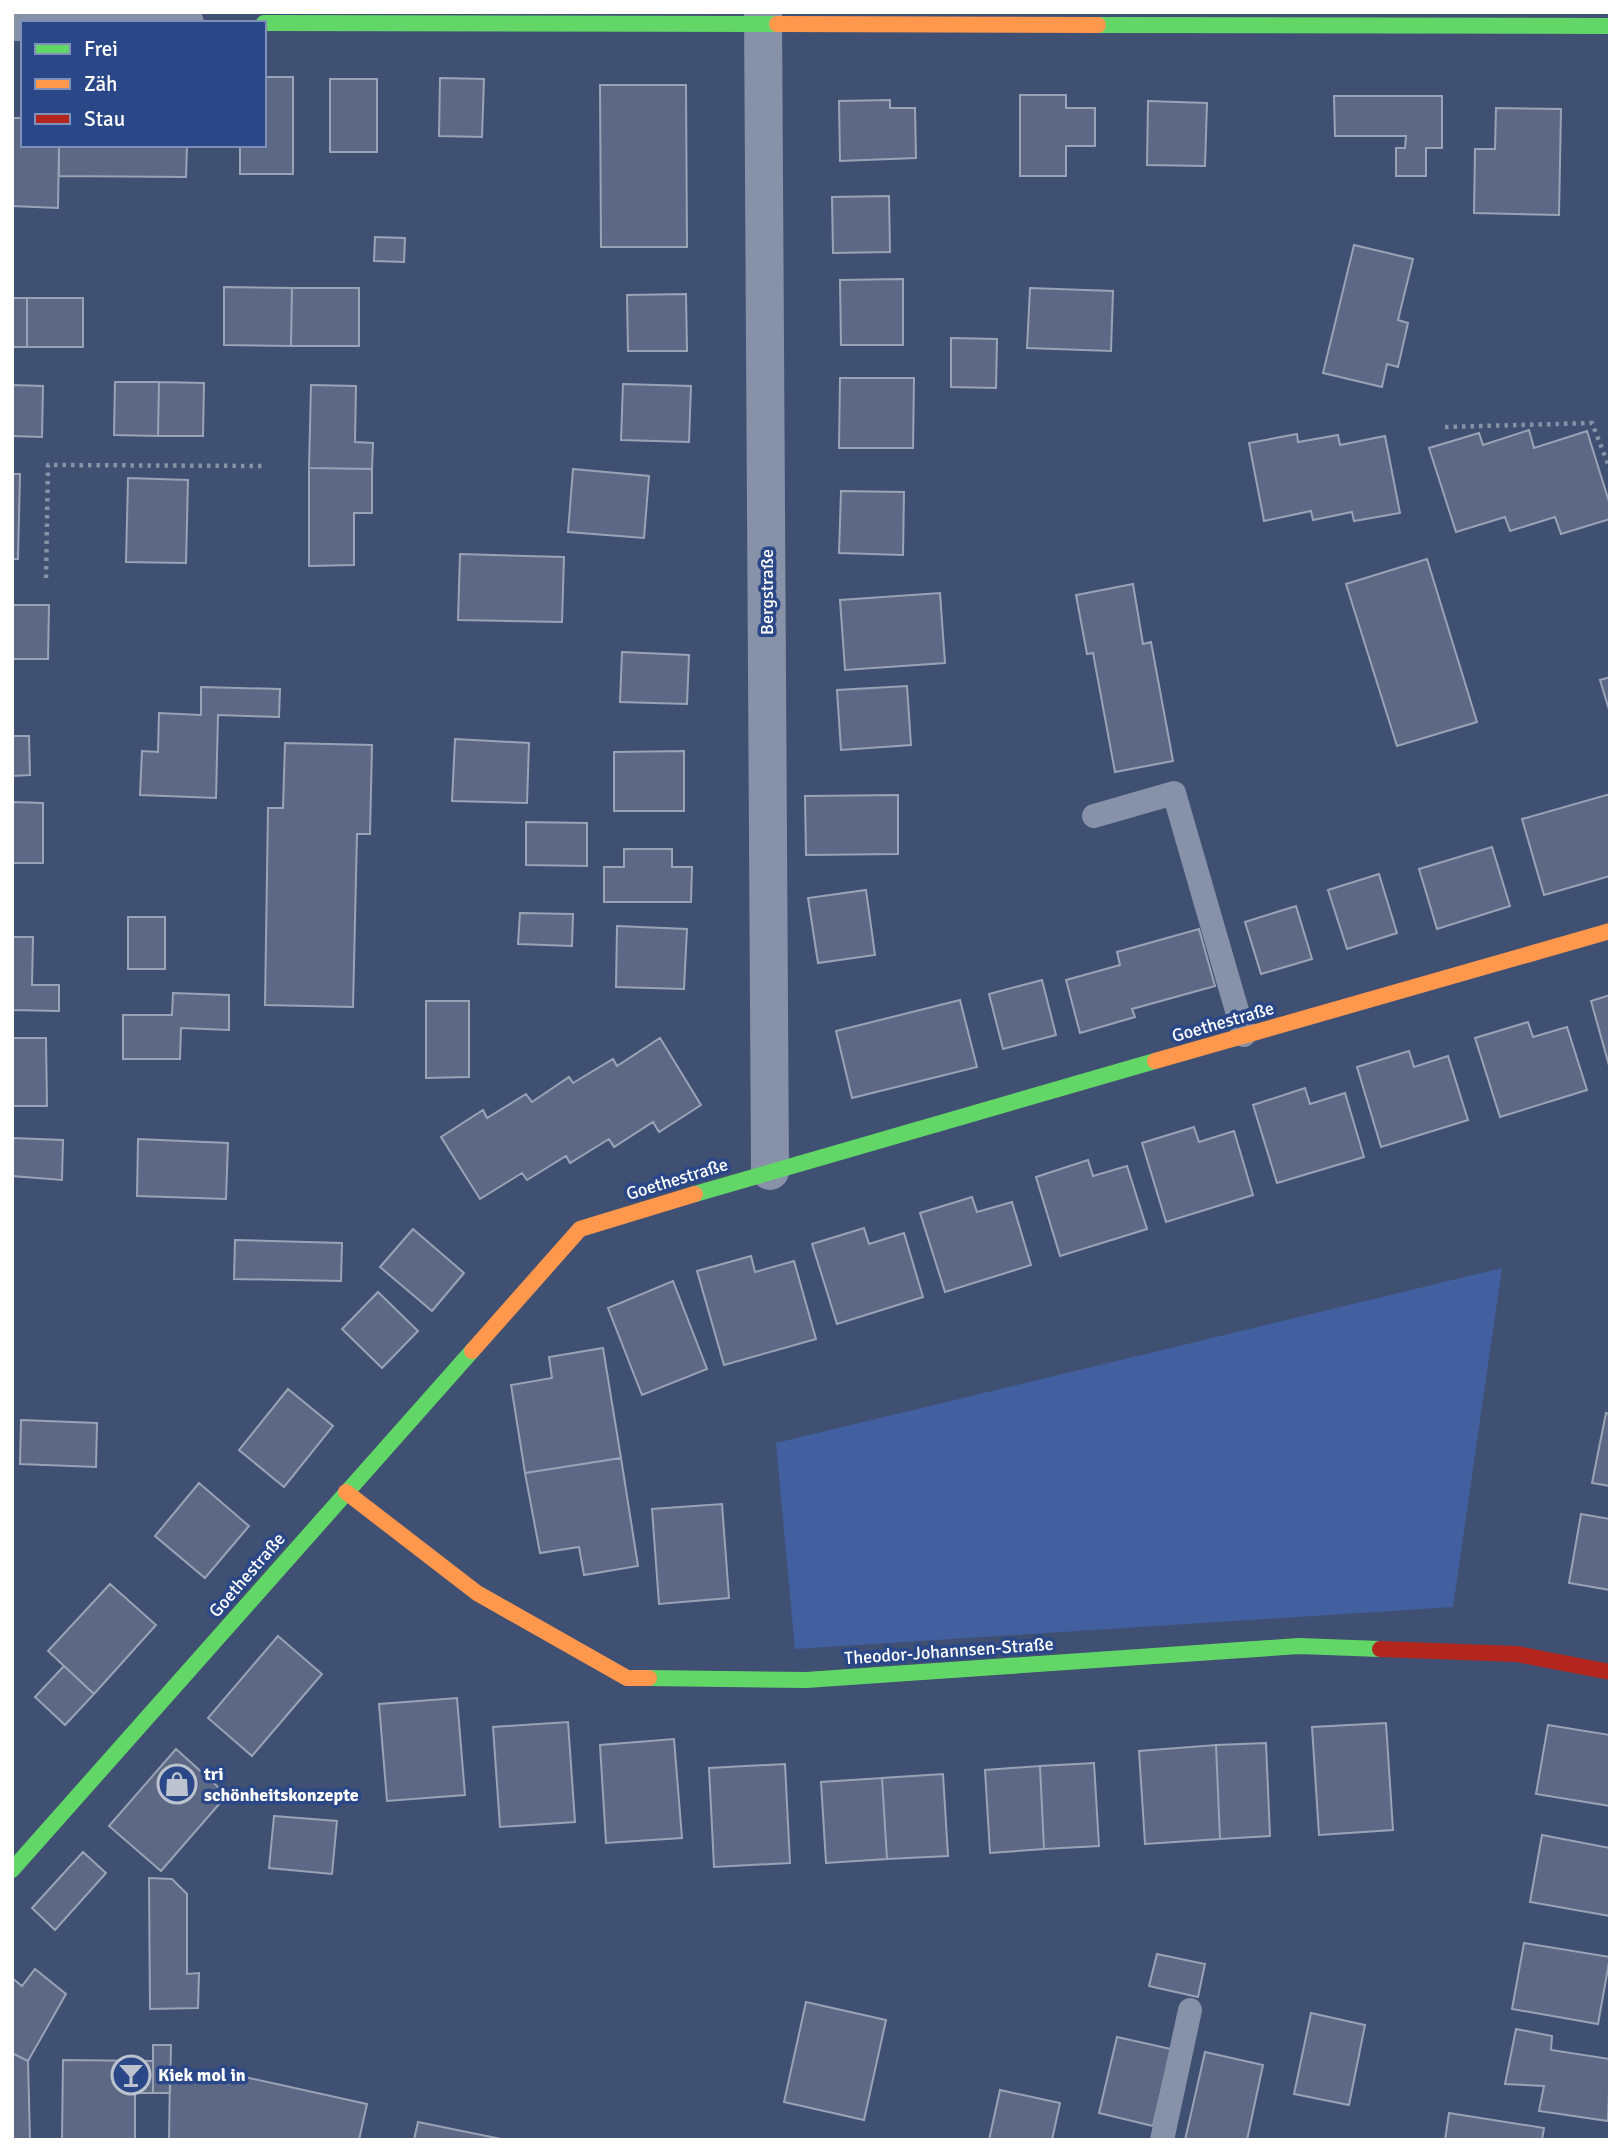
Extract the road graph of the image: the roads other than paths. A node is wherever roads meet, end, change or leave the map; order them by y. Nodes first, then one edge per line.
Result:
1 (764, 18) edge
2 (266, 23) edge
3 (1610, 26) edge
4 (1094, 816) dead end
5 (1610, 931) edge
6 (1244, 1035) junction
7 (770, 1171) junction
8 (346, 1492) junction
9 (1610, 1672) edge
10 (12, 1870) edge
11 (1191, 2010) dead end
12 (1162, 2140) edge

1 - 2 street
1 - 3 street
1 - 7 street, Bergstraße
4 - 6 lane
5 - 6 street, Goethestraße
6 - 7 street, Goethestraße
7 - 8 street, Goethestraße
8 - 9 street, Theodor-Johannsen-Straße
8 - 10 street, Goethestraße
11 - 12 lane

